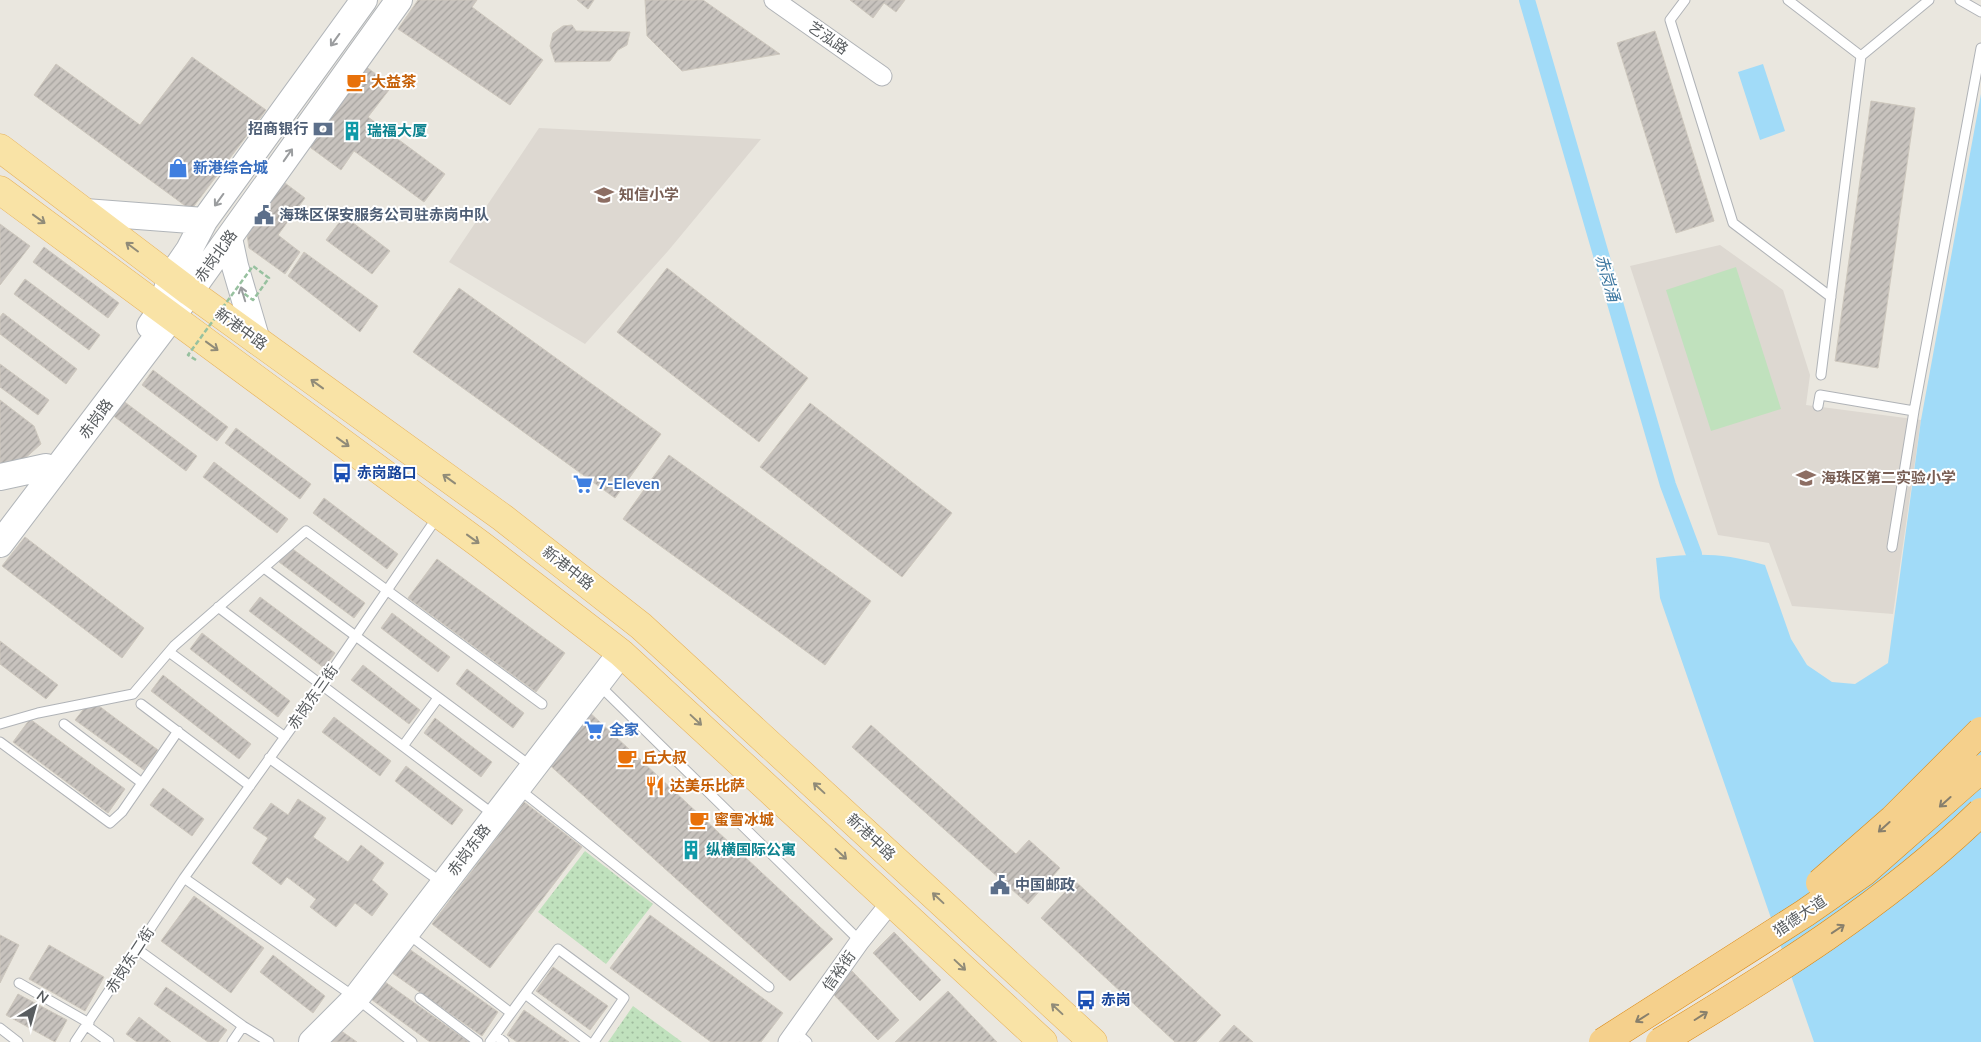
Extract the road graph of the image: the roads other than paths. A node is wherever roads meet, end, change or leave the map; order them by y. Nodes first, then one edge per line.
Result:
1 (364, 0) edge
2 (399, 0) edge
3 (774, 0) edge
4 (1685, 0) edge
5 (1788, 0) edge
6 (1929, 0) edge
7 (1960, 0) edge
8 (1981, 12) edge
9 (1981, 48) edge
10 (1862, 56) junction
11 (882, 76) dead end
12 (0, 148) edge
13 (0, 190) edge
14 (85, 212) junction
15 (204, 221) junction
16 (229, 238) junction
17 (181, 284) junction
18 (1831, 297) junction
19 (167, 313) junction
20 (257, 341) junction
21 (1821, 375) dead end
22 (1818, 406) dead end
23 (1914, 412) junction
24 (46, 467) junction
25 (0, 477) edge
26 (440, 514) junction
27 (0, 527) edge
28 (0, 544) edge
29 (1892, 547) dead end
30 (264, 568) junction
31 (388, 590) junction
32 (218, 607) junction
33 (641, 626) junction
34 (355, 637) junction
35 (170, 652) junction
36 (620, 653) junction
37 (686, 667) junction
38 (597, 683) junction
39 (322, 685) junction
40 (665, 692) junction
41 (438, 698) junction
42 (141, 704) dead end
43 (542, 704) dead end
44 (0, 724) edge
45 (64, 724) dead end
46 (178, 731) junction
47 (1981, 731) edge
48 (285, 737) junction
49 (0, 742) edge
50 (403, 746) junction
51 (270, 758) junction
52 (1981, 769) edge
53 (525, 777) junction
54 (142, 783) junction
55 (250, 786) junction
56 (1981, 812) edge
57 (496, 815) junction
58 (184, 878) junction
59 (443, 884) junction
60 (892, 901) junction
61 (406, 933) junction
62 (860, 941) junction
63 (137, 949) junction
64 (19, 983) dead end
65 (769, 987) dead end
66 (525, 994) junction
67 (356, 998) junction
68 (420, 998) dead end
69 (1671, 999) junction
70 (511, 1013) junction
71 (88, 1025) junction
72 (243, 1026) junction
73 (0, 1028) edge
74 (492, 1039) edge
75 (797, 1039) edge
76 (18, 1042) edge
77 (75, 1042) edge
78 (109, 1042) edge
79 (232, 1042) edge
80 (269, 1042) edge
81 (312, 1042) edge
82 (412, 1042) edge
83 (478, 1042) edge
84 (504, 1042) edge
85 (588, 1042) edge
86 (594, 1042) edge
87 (1043, 1042) edge
88 (1093, 1042) edge
89 (1603, 1042) edge
90 (1660, 1042) edge

1 -> 15 main road, 赤岗北路
16 -> 2 main road, 赤岗北路
3 - 11 street, 艺泓路
4 - 18 lane
5 - 10 lane
6 - 10 lane
7 - 8 lane
9 - 23 lane
10 - 18 lane
12 - 14 main road, 新港中路
13 -> 19 main road, 新港中路
14 - 15 main road
17 -> 14 main road, 新港中路
15 - 17 main road, 赤岗北路
16 - 17 main road, 赤岗北路
20 -> 16 main road
17 - 19 main road, 赤岗路
17 - 20 main road, 新港中路
18 - 21 lane
19 - 24 main road, 赤岗路
19 -> 26 main road, 新港中路
19 - 28 main road, 赤岗路
33 -> 20 main road, 新港中路
22 - 23 lane
23 - 29 lane
24 - 25 main road
24 - 27 main road, 赤岗路
26 - 31 lane, 赤岗东三街
26 -> 36 main road, 新港中路
30 - 31 lane
30 - 32 lane
30 - 34 lane
31 - 34 lane, 赤岗东三街
31 - 43 lane
32 - 35 lane
32 - 39 lane
33 - 36 main road
33 - 37 main road, 新港中路
34 - 39 lane, 赤岗东三街
34 - 41 lane
35 - 44 lane
35 - 48 lane
36 - 38 main road, 赤岗东路
36 - 40 main road, 新港中路
37 - 40 main road
88 -> 37 main road, 新港中路
38 - 53 main road, 赤岗东路
38 - 62 lane
39 - 48 lane, 赤岗东三街
39 - 50 lane
40 -> 60 main road, 新港中路
41 - 50 lane
41 - 53 lane
42 - 46 lane
45 - 54 lane
46 - 54 lane
46 - 55 lane
47 -> 69 highway, bridge
48 - 51 lane, 赤岗东三街
49 - 54 lane
50 - 57 lane
51 - 55 lane, 赤岗东三街
51 - 59 lane
52 -> 69 highway, 猎德大道, bridge
53 - 57 main road, 赤岗东路
53 - 65 lane
55 - 58 lane, 赤岗东三街
90 -> 56 highway, bridge
57 - 59 main road, 赤岗东路
58 - 63 lane, 赤岗东二街
58 - 67 lane
59 - 61 main road, 赤岗东路
60 - 62 street, 信裕街
60 -> 87 main road, 新港中路
61 - 67 main road, 赤岗东路
61 - 70 lane
62 - 75 street, 信裕街
63 - 71 lane, 赤岗东二街
63 - 72 lane
64 - 71 lane
66 - 70 lane
66 - 85 lane
66 - 86 lane
67 - 81 main road, 赤岗东路
67 - 82 lane
68 - 83 lane
69 -> 89 highway, 猎德大道, bridge
70 - 74 lane
71 - 77 lane, 赤岗东二街
71 - 78 lane
72 - 79 lane
72 - 80 lane
73 - 76 lane
74 - 84 lane

